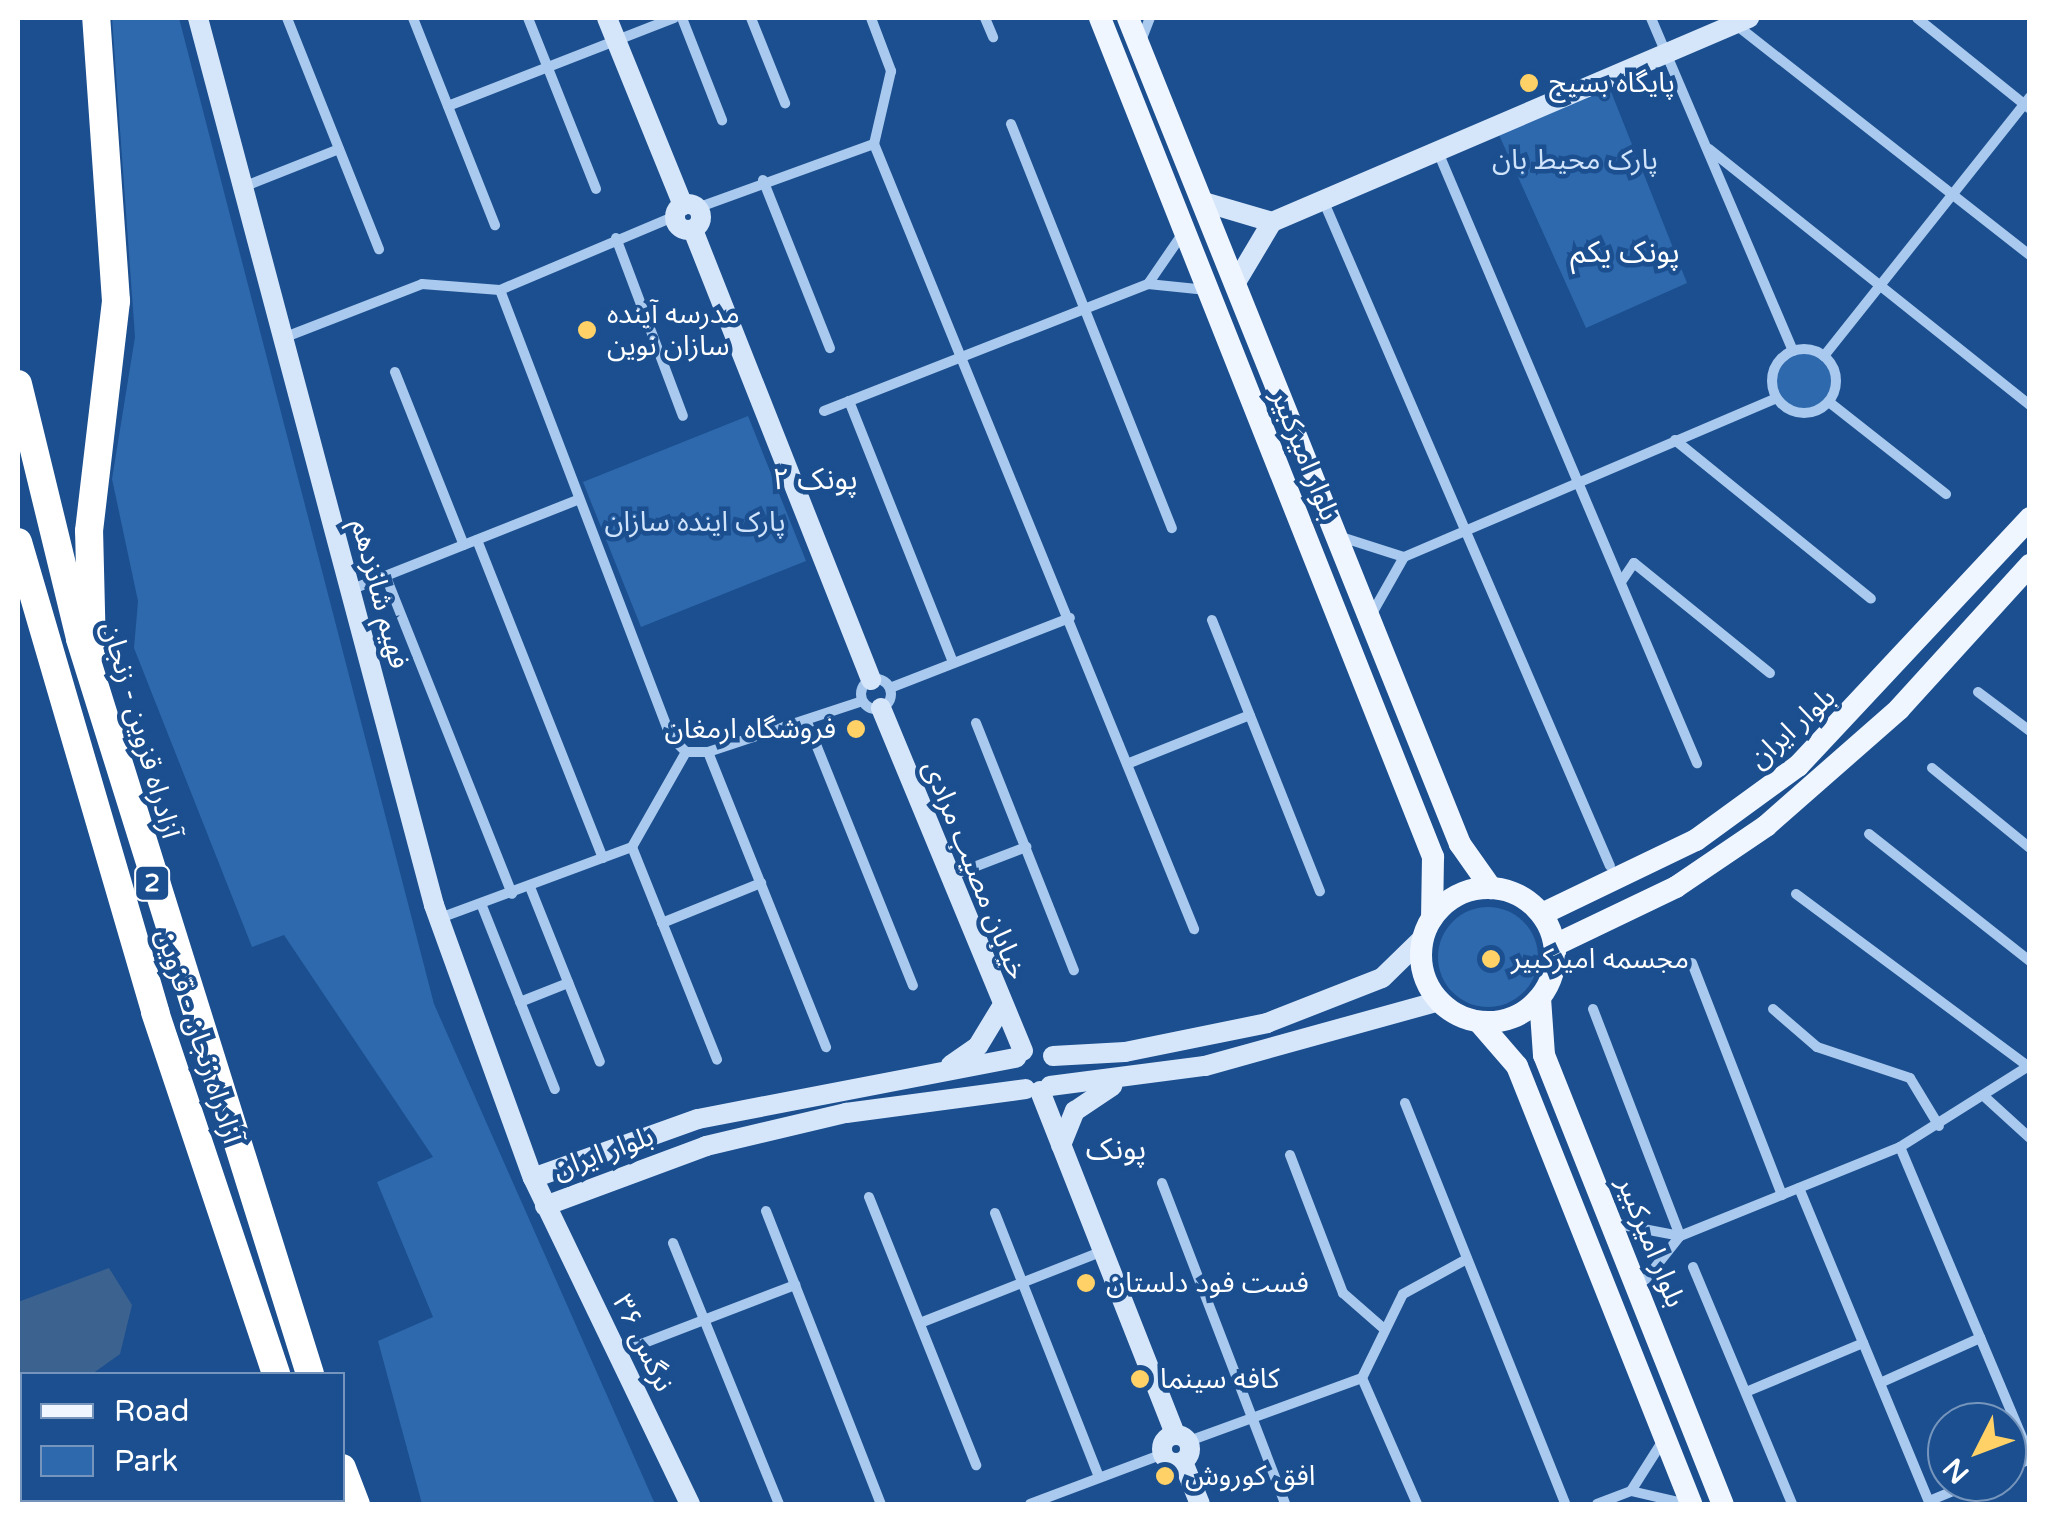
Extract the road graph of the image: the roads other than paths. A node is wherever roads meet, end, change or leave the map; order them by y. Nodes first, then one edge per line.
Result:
1 (96, 18) edge
2 (198, 18) edge
3 (287, 18) edge
4 (413, 18) edge
5 (528, 18) edge
6 (606, 18) edge
7 (674, 18) edge
8 (682, 18) edge
9 (751, 18) edge
10 (871, 18) edge
11 (986, 18) edge
12 (1100, 18) edge
13 (1128, 18) edge
14 (1150, 18) edge
15 (1650, 18) edge
16 (1917, 18) edge
17 (1742, 20) edge
18 (993, 36) dead end
19 (616, 40) junction
20 (1140, 47) junction
21 (1666, 52) junction
22 (548, 67) junction
23 (785, 103) dead end
24 (2028, 103) edge
25 (448, 106) junction
26 (722, 120) dead end
27 (1011, 124) dead end
28 (874, 144) junction
29 (340, 149) junction
30 (1708, 149) junction
31 (1438, 151) junction
32 (763, 180) junction
33 (243, 187) junction
34 (596, 188) dead end
35 (1952, 194) junction
36 (1323, 200) junction
37 (1204, 202) junction
38 (685, 210) junction
39 (1272, 222) junction
40 (495, 224) dead end
41 (1184, 232) junction
42 (616, 238) junction
43 (379, 248) dead end
44 (2030, 255) edge
45 (1148, 284) junction
46 (1235, 284) junction
47 (1880, 285) junction
48 (500, 290) junction
49 (1207, 290) junction
50 (1084, 308) junction
51 (283, 338) junction
52 (830, 348) dead end
53 (1792, 351) junction
54 (967, 354) junction
55 (1824, 356) junction
56 (395, 372) dead end
57 (18, 384) edge
58 (1776, 398) junction
59 (849, 401) junction
60 (1829, 402) junction
61 (2030, 405) edge
62 (824, 412) dead end
63 (683, 416) dead end
64 (1676, 440) junction
65 (1578, 482) junction
66 (1946, 494) dead end
67 (577, 500) junction
68 (2030, 518) edge
69 (1172, 528) dead end
70 (1464, 531) junction
71 (1336, 536) junction
72 (476, 540) junction
73 (18, 542) edge
74 (464, 545) junction
75 (1404, 557) junction
76 (2030, 565) edge
77 (386, 577) junction
78 (1620, 582) junction
79 (350, 590) junction
80 (1871, 600) dead end
81 (1070, 618) junction
82 (1212, 620) dead end
83 (1369, 620) junction
84 (953, 663) junction
85 (1770, 673) dead end
86 (92, 678) junction
87 (880, 684) junction
88 (1978, 692) dead end
89 (872, 704) junction
90 (1250, 715) junction
91 (807, 722) junction
92 (976, 723) dead end
93 (2030, 731) edge
94 (686, 752) junction
95 (708, 752) junction
96 (1697, 763) dead end
97 (1127, 764) junction
98 (1932, 768) dead end
99 (1869, 834) dead end
100 (632, 847) junction
101 (1026, 847) junction
102 (2030, 848) edge
103 (603, 858) junction
104 (1610, 866) dead end
105 (948, 877) junction
106 (761, 884) junction
107 (530, 887) junction
108 (1491, 888) junction
109 (1320, 891) dead end
110 (512, 894) junction
111 (1796, 894) dead end
112 (482, 906) junction
113 (1542, 914) junction
114 (438, 918) junction
115 (662, 923) junction
116 (1428, 928) junction
117 (1194, 929) dead end
118 (1555, 945) junction
119 (2030, 961) edge
120 (1692, 963) dead end
121 (1074, 970) dead end
122 (568, 983) junction
123 (912, 986) dead end
124 (1540, 998) junction
125 (1440, 1001) junction
126 (520, 1002) junction
127 (1001, 1008) junction
128 (1593, 1009) dead end
129 (1773, 1009) dead end
130 (1479, 1022) junction
131 (826, 1047) dead end
132 (1019, 1054) junction
133 (1053, 1056) junction
134 (717, 1060) dead end
135 (600, 1062) dead end
136 (2029, 1065) edge
137 (942, 1070) junction
138 (1128, 1080) junction
139 (1038, 1088) junction
140 (555, 1089) dead end
141 (1986, 1098) junction
142 (1405, 1103) dead end
143 (1939, 1126) junction
144 (2030, 1138) edge
145 (1061, 1146) junction
146 (1900, 1146) junction
147 (1290, 1155) dead end
148 (533, 1178) junction
149 (1162, 1183) dead end
150 (1798, 1188) junction
151 (1782, 1195) junction
152 (869, 1197) dead end
153 (545, 1206) junction
154 (766, 1211) dead end
155 (994, 1212) dead end
156 (1611, 1223) junction
157 (1680, 1236) junction
158 (673, 1243) dead end
159 (1103, 1251) junction
160 (1467, 1259) junction
161 (1694, 1267) dead end
162 (1022, 1283) junction
163 (795, 1285) junction
164 (1638, 1290) junction
165 (703, 1320) junction
166 (920, 1324) junction
167 (1382, 1326) junction
168 (1980, 1338) junction
169 (1863, 1343) junction
170 (618, 1353) junction
171 (275, 1372) edge
172 (309, 1372) edge
173 (1362, 1378) junction
174 (1880, 1384) junction
175 (1746, 1392) junction
176 (1250, 1417) junction
177 (1182, 1438) junction
178 (1665, 1439) junction
179 (1173, 1458) junction
180 (2030, 1458) edge
181 (976, 1465) dead end
182 (1098, 1475) junction
183 (345, 1476) edge
184 (1631, 1491) junction
185 (1930, 1503) edge
186 (356, 1504) edge
187 (690, 1504) edge
188 (779, 1504) edge
189 (881, 1504) edge
190 (1030, 1504) edge
191 (1200, 1504) edge
192 (1285, 1504) edge
193 (1416, 1504) edge
194 (1565, 1504) edge
195 (1597, 1504) edge
196 (1689, 1504) edge
197 (1723, 1504) edge
198 (1792, 1504) edge

1 - 86 highway
2 - 33 street, فهیم شانزدهم
3 - 29 street
4 - 25 street
5 - 22 street
6 - 19 street
7 - 19 street
8 - 26 street
9 - 23 street
10 - 28 street
11 - 18 street
12 - 41 main road, بلوار امیرکبیر
13 - 20 main road, بلوار امیرکبیر
14 - 20 street
15 - 21 street
16 - 24 street
17 - 21 street
17 - 35 street
19 - 22 street
19 - 38 street
20 - 37 main road, بلوار امیرکبیر
21 - 30 street
21 - 31 street
22 - 25 street
22 - 34 street
24 - 35 street
25 - 40 street
27 - 50 street
28 - 32 street
28 - 54 street
29 - 33 street
29 - 43 street
30 - 47 street
30 - 53 street
31 - 36 street
31 - 65 street
32 - 38 street
32 - 52 street
33 - 51 street, فهیم شانزدهم
35 - 44 street
35 - 47 street
36 - 39 street
36 - 70 street
37 - 39 street
37 - 46 main road, بلوار امیرکبیر
38 - 42 street
38 - 87 street
39 - 46 street
41 - 45 street
41 - 49 main road, بلوار امیرکبیر
42 - 48 street
42 - 63 street
45 - 49 street
45 - 50 street
46 - 71 main road, بلوار امیرکبیر
47 - 55 street
47 - 61 street
48 - 51 street
48 - 67 street
49 - 116 main road, بلوار امیرکبیر
50 - 54 street
50 - 69 street
51 - 79 street, فهیم شانزدهم
53 - 55 street
53 - 58 street
54 - 59 street
54 - 81 street
55 - 60 street
56 - 74 street
57 - 86 highway, آزادراه قزوین - زنجان / 2
58 - 60 street
58 - 64 street
59 - 62 street
59 - 84 street
60 - 66 street
64 - 65 street
64 - 80 street
65 - 70 street
65 - 78 street
67 - 72 street
67 - 94 street
68 - 113 main road, بلوار ایران
70 - 75 street
70 - 104 street
71 - 75 street
71 - 83 main road, بلوار امیرکبیر
72 - 74 street
72 - 103 street
73 - 171 highway, آزادراه زنجان - قزوین / 2
74 - 77 street
75 - 83 street
76 - 118 main road, بلوار ایران
77 - 79 street
77 - 110 street
78 - 85 street
78 - 96 street
79 - 114 street, فهیم شانزدهم
81 - 84 street
81 - 97 street
82 - 90 street
83 - 108 main road, بلوار امیرکبیر
84 - 87 street
86 - 172 highway, آزادراه قزوین - زنجان / 2
87 - 89 street
87 - 89 street
88 - 93 street
89 - 91 street
89 - 105 street, خیابان مصیب مرادی
90 - 97 street
90 - 109 street
91 - 95 street
91 - 123 street
92 - 101 street
94 - 95 street
94 - 100 street
95 - 106 street
97 - 117 street
98 - 102 street
99 - 119 street
100 - 103 street
100 - 115 street
101 - 105 street
101 - 121 street
103 - 107 street
105 - 127 street, خیابان مصیب مرادی
106 - 115 street
106 - 131 street
107 - 110 street
107 - 122 street
108 - 113 main road
108 - 116 main road
110 - 112 street
111 - 136 street
112 - 114 street
112 - 126 street
113 - 118 main road
114 - 148 street, فهیم شانزدهم
115 - 134 street
116 - 125 main road
116 - 133 street
118 - 124 main road
120 - 151 street
122 - 126 street
122 - 135 street
124 - 130 main road
124 - 156 main road, بلوار امیرکبیر
125 - 130 main road
125 - 138 street, بلوار ایران
126 - 140 street
127 - 132 street, خیابان مصیب مرادی
127 - 137 street
128 - 157 street
129 - 143 street
130 - 178 main road
132 - 133 street
132 - 137 street, بلوار ایران
132 - 139 street, خیابان مصیب مرادی
133 - 139 street
136 - 141 street
137 - 148 street, بلوار ایران
138 - 139 street, بلوار ایران
138 - 145 street
139 - 145 street
139 - 153 street, بلوار ایران
141 - 143 street
141 - 144 street
142 - 160 street
143 - 146 street
145 - 159 street
146 - 150 street
146 - 168 street
147 - 167 street
148 - 153 street, بلوار ایران
149 - 176 street
150 - 151 street
150 - 169 street
151 - 157 street
152 - 166 street
153 - 170 street, نرگس ۳۶
154 - 163 street
155 - 162 street
156 - 157 street
156 - 164 main road, بلوار امیرکبیر
157 - 164 street
158 - 165 street
159 - 162 street
159 - 177 street
160 - 167 street
160 - 194 street
161 - 175 street
162 - 166 street
162 - 182 street
163 - 165 street
163 - 189 street
164 - 197 main road, بلوار امیرکبیر
165 - 170 street
165 - 188 street
166 - 181 street
167 - 173 street
168 - 174 street
168 - 180 street
169 - 174 street
169 - 175 street
170 - 187 street, نرگس ۳۶
173 - 176 street
173 - 193 street
174 - 185 street
175 - 198 street
176 - 177 street
176 - 192 street
177 - 179 street
178 - 184 street
178 - 196 main road
179 - 182 street
179 - 191 street
182 - 190 street
183 - 186 highway
184 - 195 street
184 - 196 street

